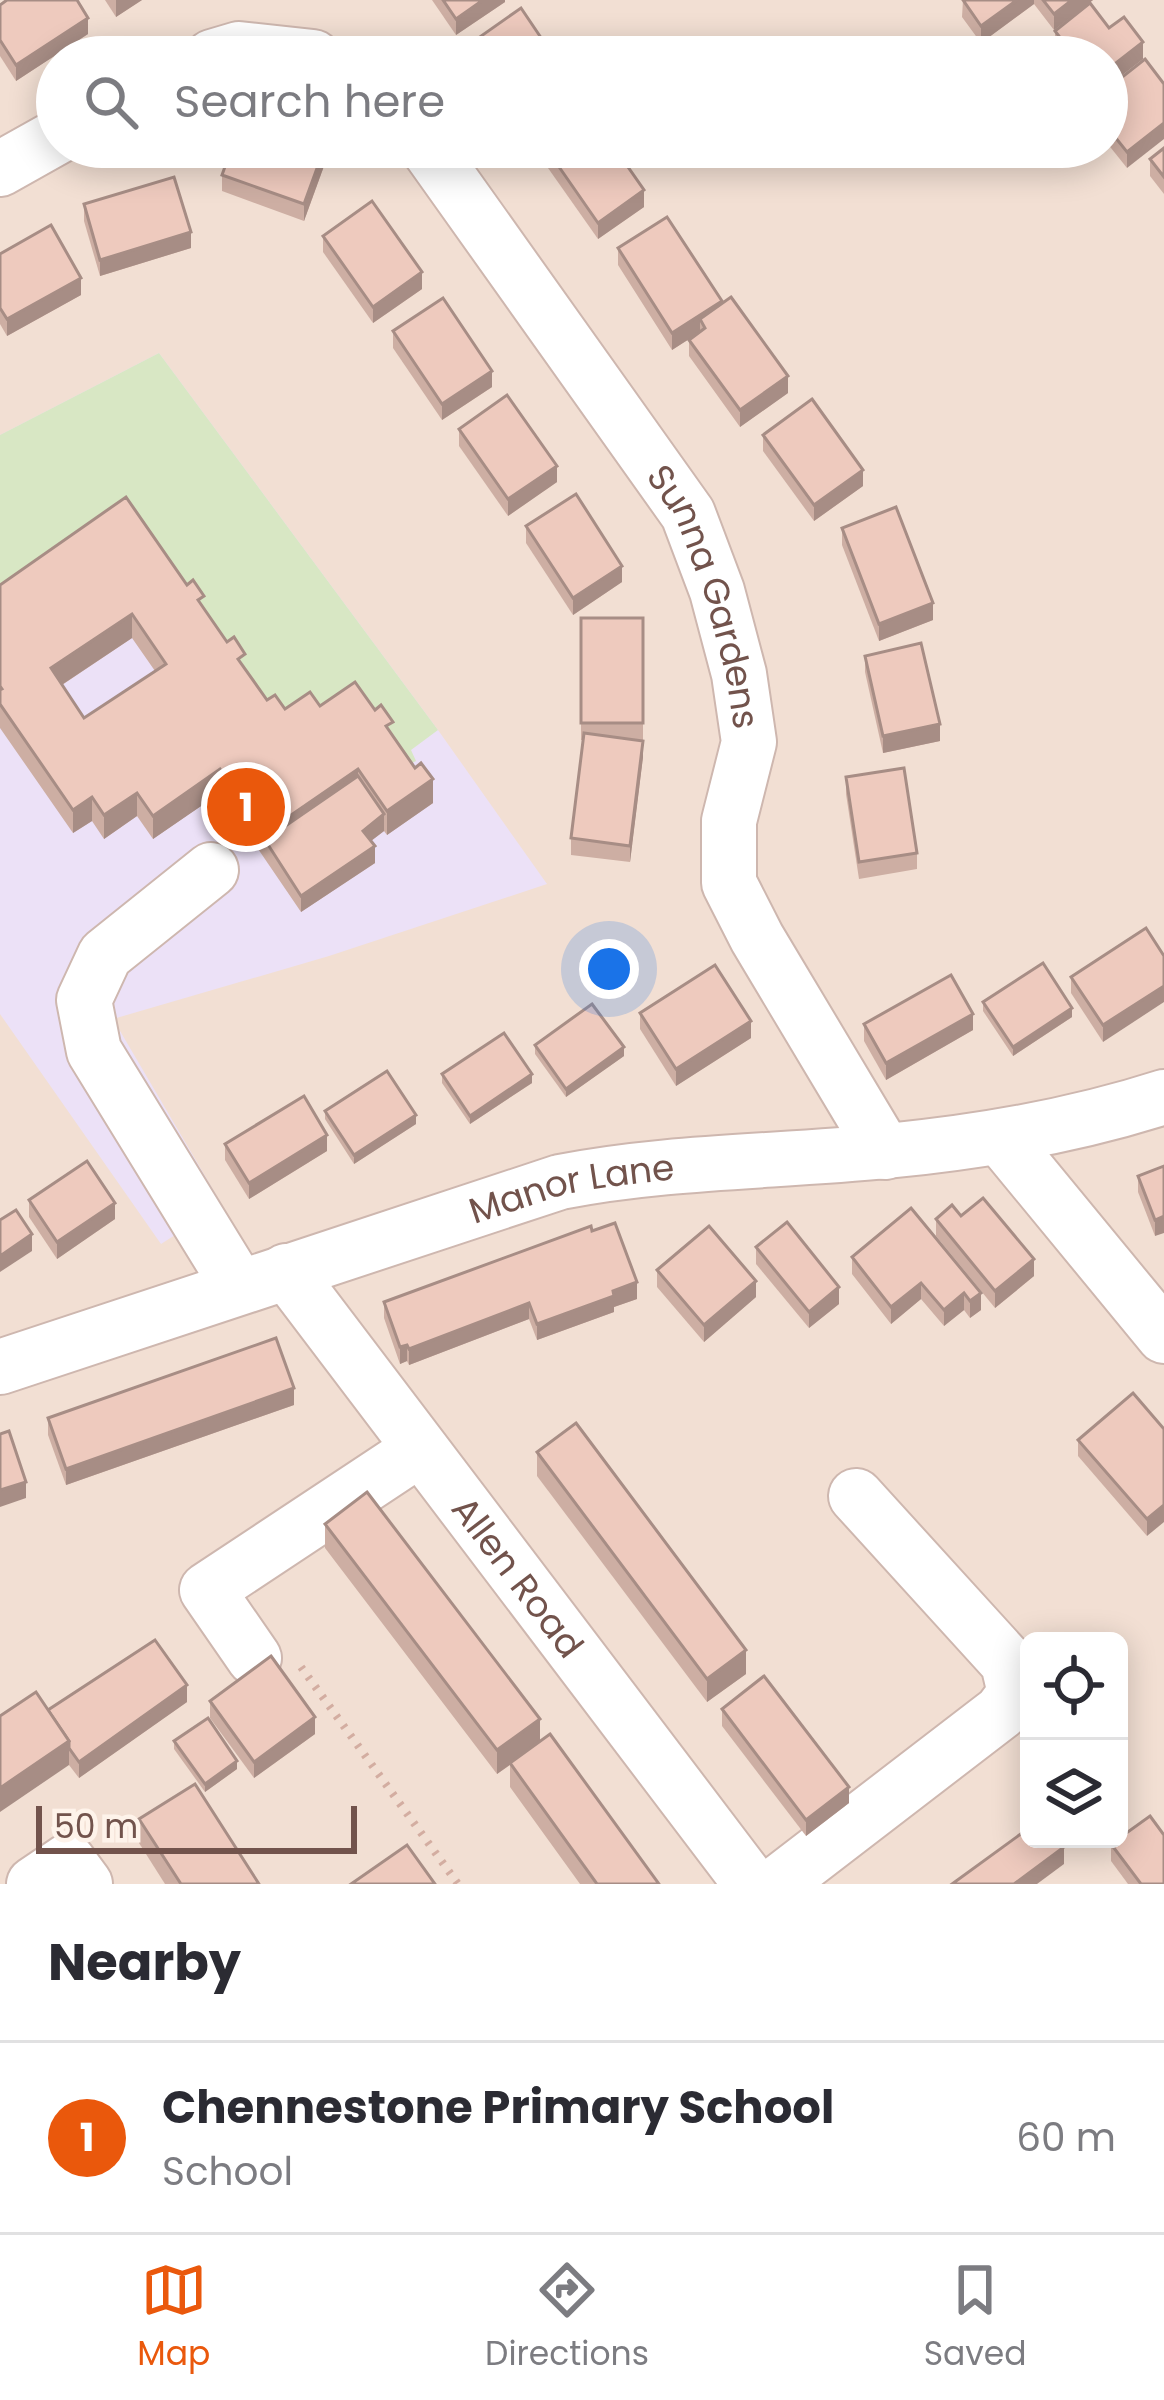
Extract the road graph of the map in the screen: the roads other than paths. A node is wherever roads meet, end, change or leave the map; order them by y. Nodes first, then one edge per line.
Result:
1 (36, 149) edge
2 (442, 168) edge
3 (0, 170) edge
4 (211, 870) dead end
5 (1164, 1096) edge
6 (1001, 1138) junction
7 (885, 1152) junction
8 (262, 1279) junction
9 (1164, 1336) edge
10 (0, 1367) edge
11 (420, 1449) junction
12 (856, 1496) dead end
13 (254, 1658) road end
14 (751, 1884) edge
15 (777, 1884) edge

1 - 3 street
2 - 7 street, Sunna Gardens
4 - 8 street, Allen Road
5 - 6 street, Manor Lane
6 - 7 street, Manor Lane
6 - 9 street
7 - 8 street, Manor Lane
8 - 10 street, Manor Lane
8 - 11 street, Allen Road
11 - 13 street
11 - 14 street, Allen Road
12 - 15 street

